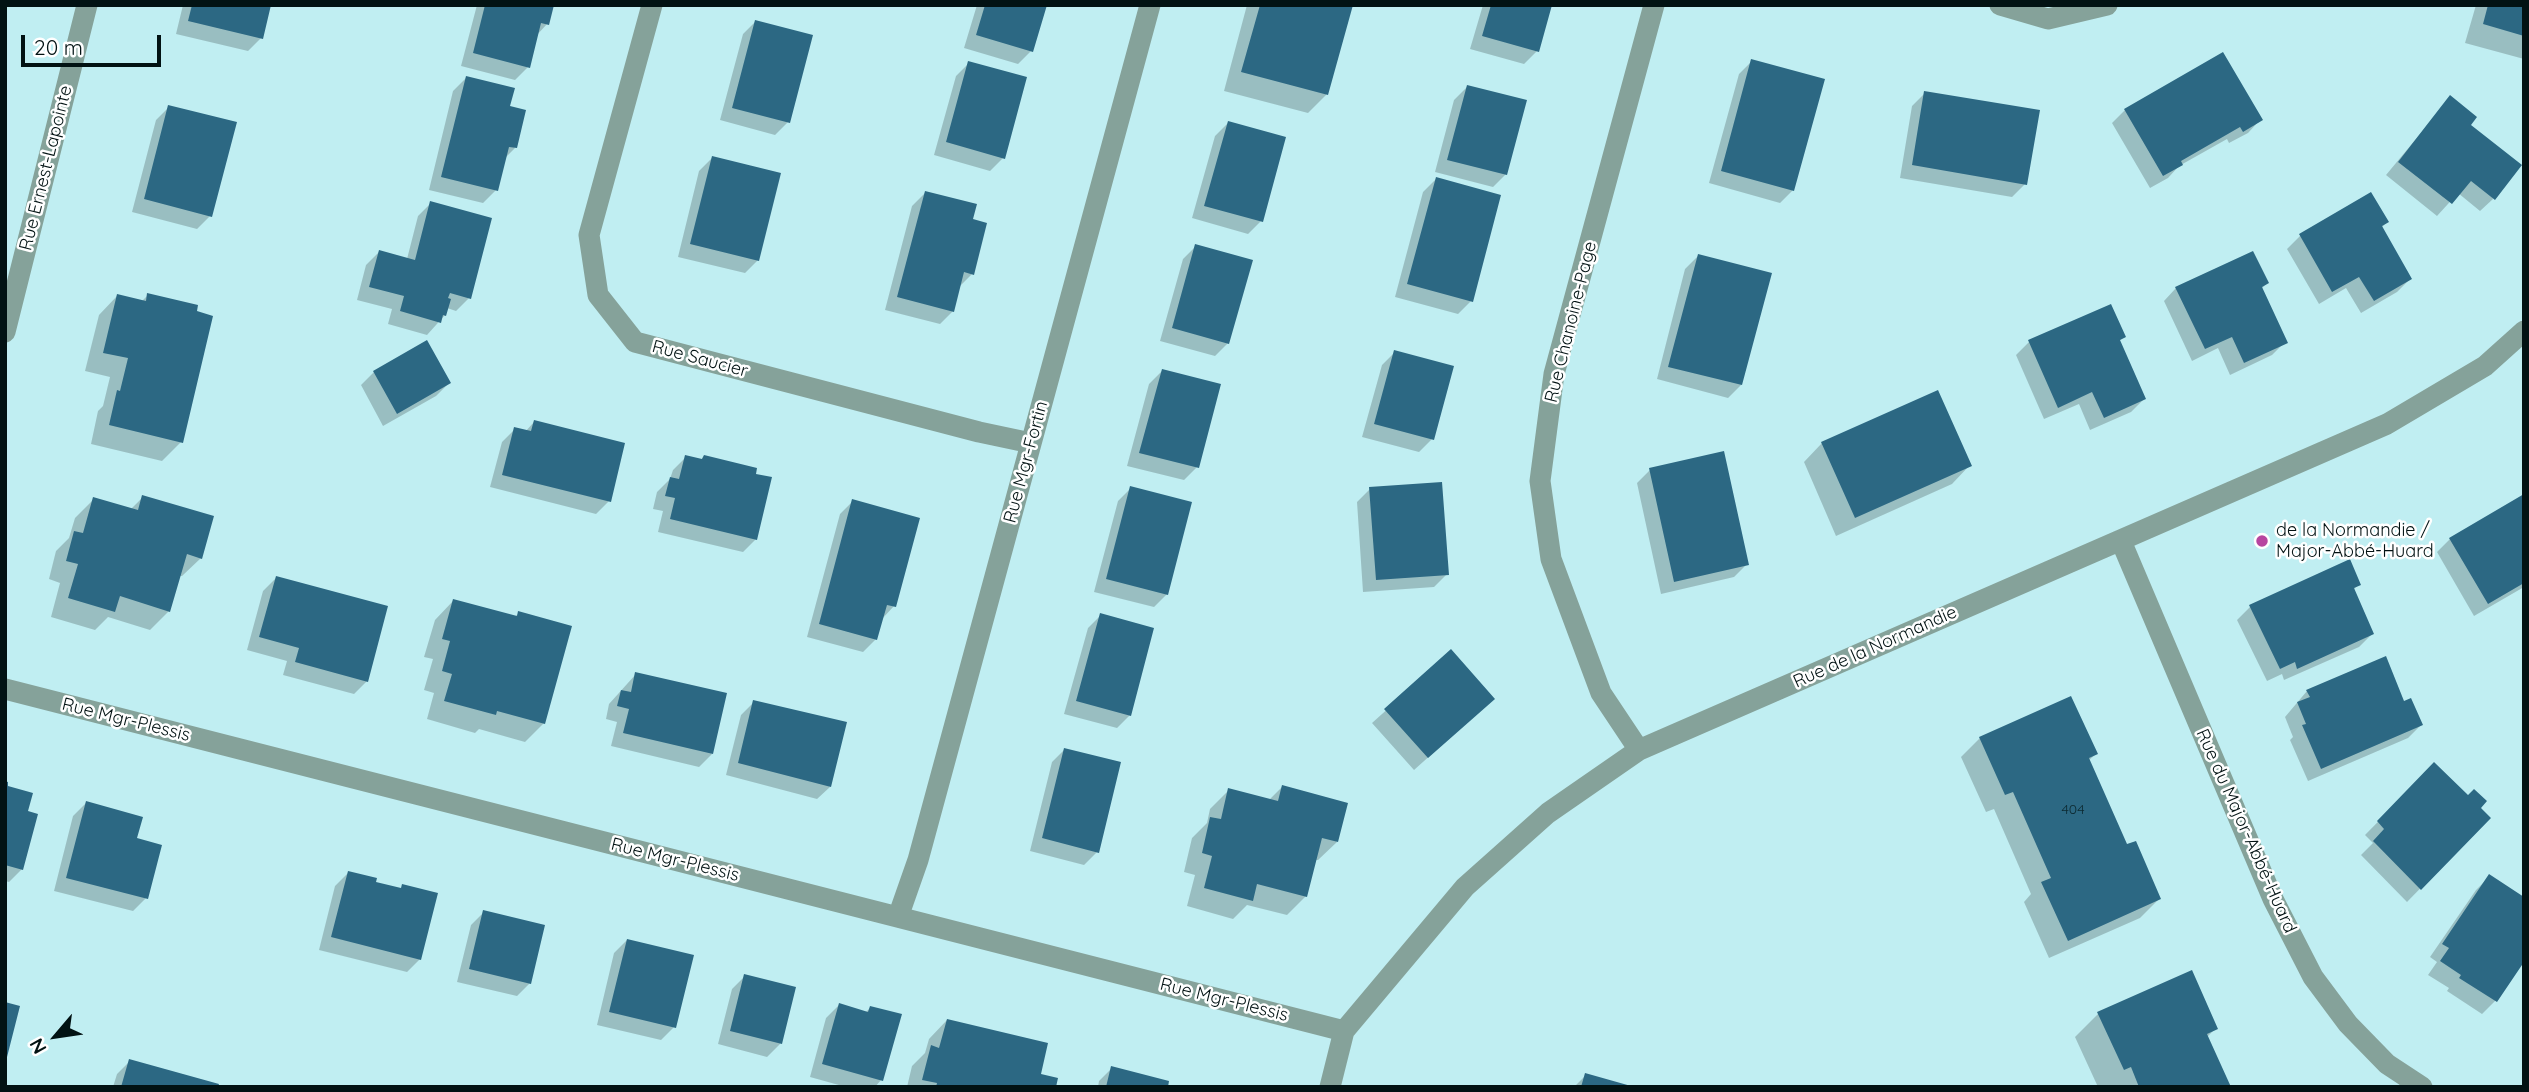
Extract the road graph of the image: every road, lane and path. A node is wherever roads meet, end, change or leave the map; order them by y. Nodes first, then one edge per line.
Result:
1 (88, 5) edge
2 (652, 5) edge
3 (1150, 5) edge
4 (1654, 5) edge
5 (2000, 5) edge
6 (2107, 5) edge
7 (2524, 331) edge
8 (5, 332) edge
9 (1031, 443) junction
10 (2121, 541) junction
11 (5, 689) edge
12 (1639, 750) junction
13 (898, 917) junction
14 (1344, 1031) junction
15 (1330, 1087) edge
16 (2422, 1087) edge

1 - 8 street, Rue Ernest-Lapointe
2 - 9 street, Rue Saucier
3 - 9 street, Rue Mgr-Fortin
4 - 12 street, Rue Chanoine-Page
5 - 6 street
7 - 10 street, Rue de la Normandie
9 - 13 street, Rue Mgr-Fortin
10 - 12 street, Rue de la Normandie
10 - 16 street, Rue du Major-Abbé-Huard
11 - 13 street, Rue Mgr-Plessis
12 - 14 street, Rue de la Normandie
13 - 14 street, Rue Mgr-Plessis
14 - 15 street, Rue de la Normandie

